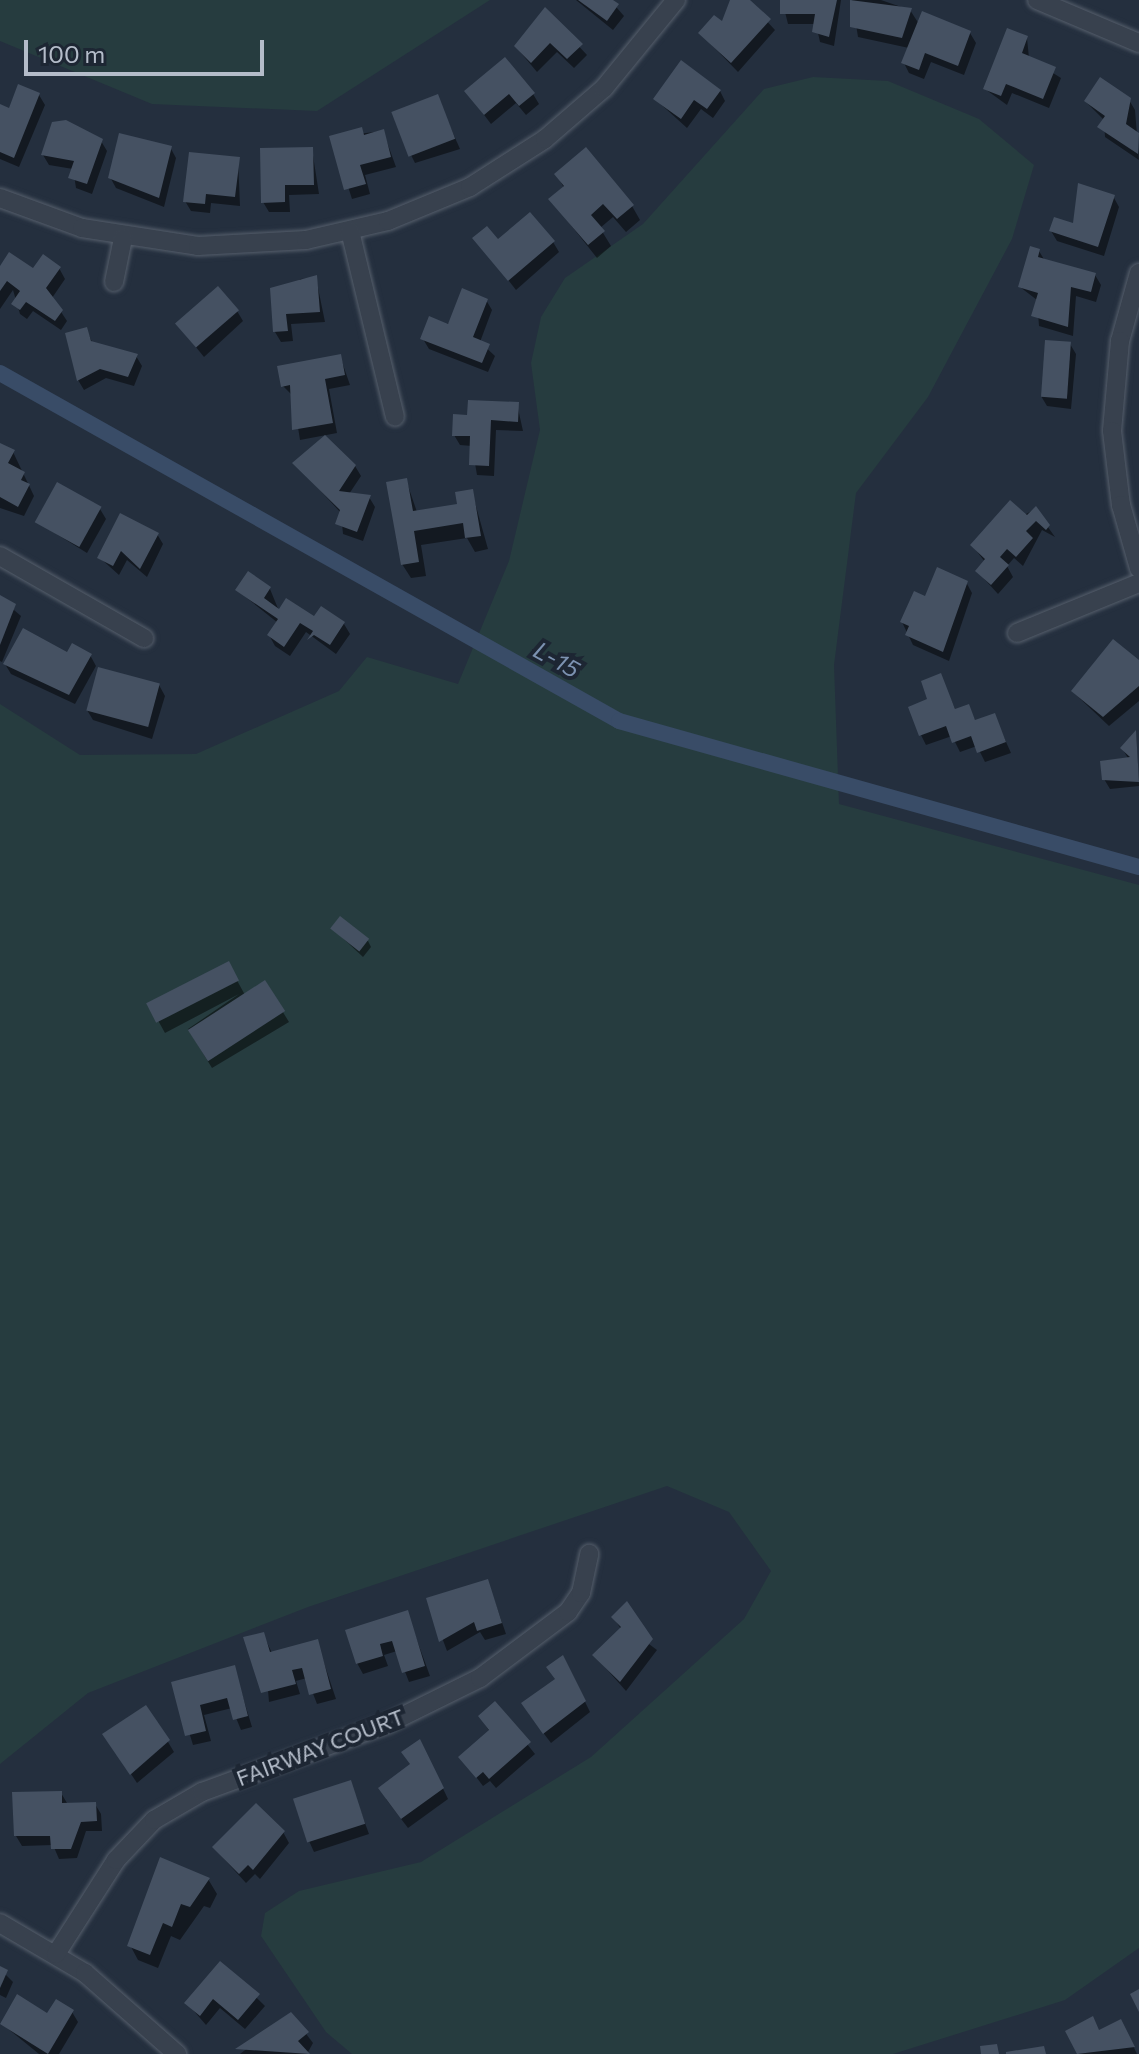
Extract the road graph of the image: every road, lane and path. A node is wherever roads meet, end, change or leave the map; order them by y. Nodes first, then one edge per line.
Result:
1 (676, 0) edge
2 (1037, 0) edge
3 (1139, 43) edge
4 (0, 198) edge
5 (350, 231) junction
6 (123, 238) junction
7 (1139, 273) edge
8 (114, 282) dead end
9 (395, 417) dead end
10 (0, 556) edge
11 (1139, 568) edge
12 (1139, 583) edge
13 (1017, 633) dead end
14 (144, 638) dead end
15 (589, 1554) dead end
16 (0, 1923) edge
17 (56, 1954) junction
18 (177, 2054) edge

1 - 5 street
2 - 3 street
4 - 6 street
5 - 6 street
5 - 9 street
6 - 8 street
7 - 11 street
10 - 14 street
12 - 13 street
15 - 17 street, FAIRWAY COURT
16 - 17 street
17 - 18 street

